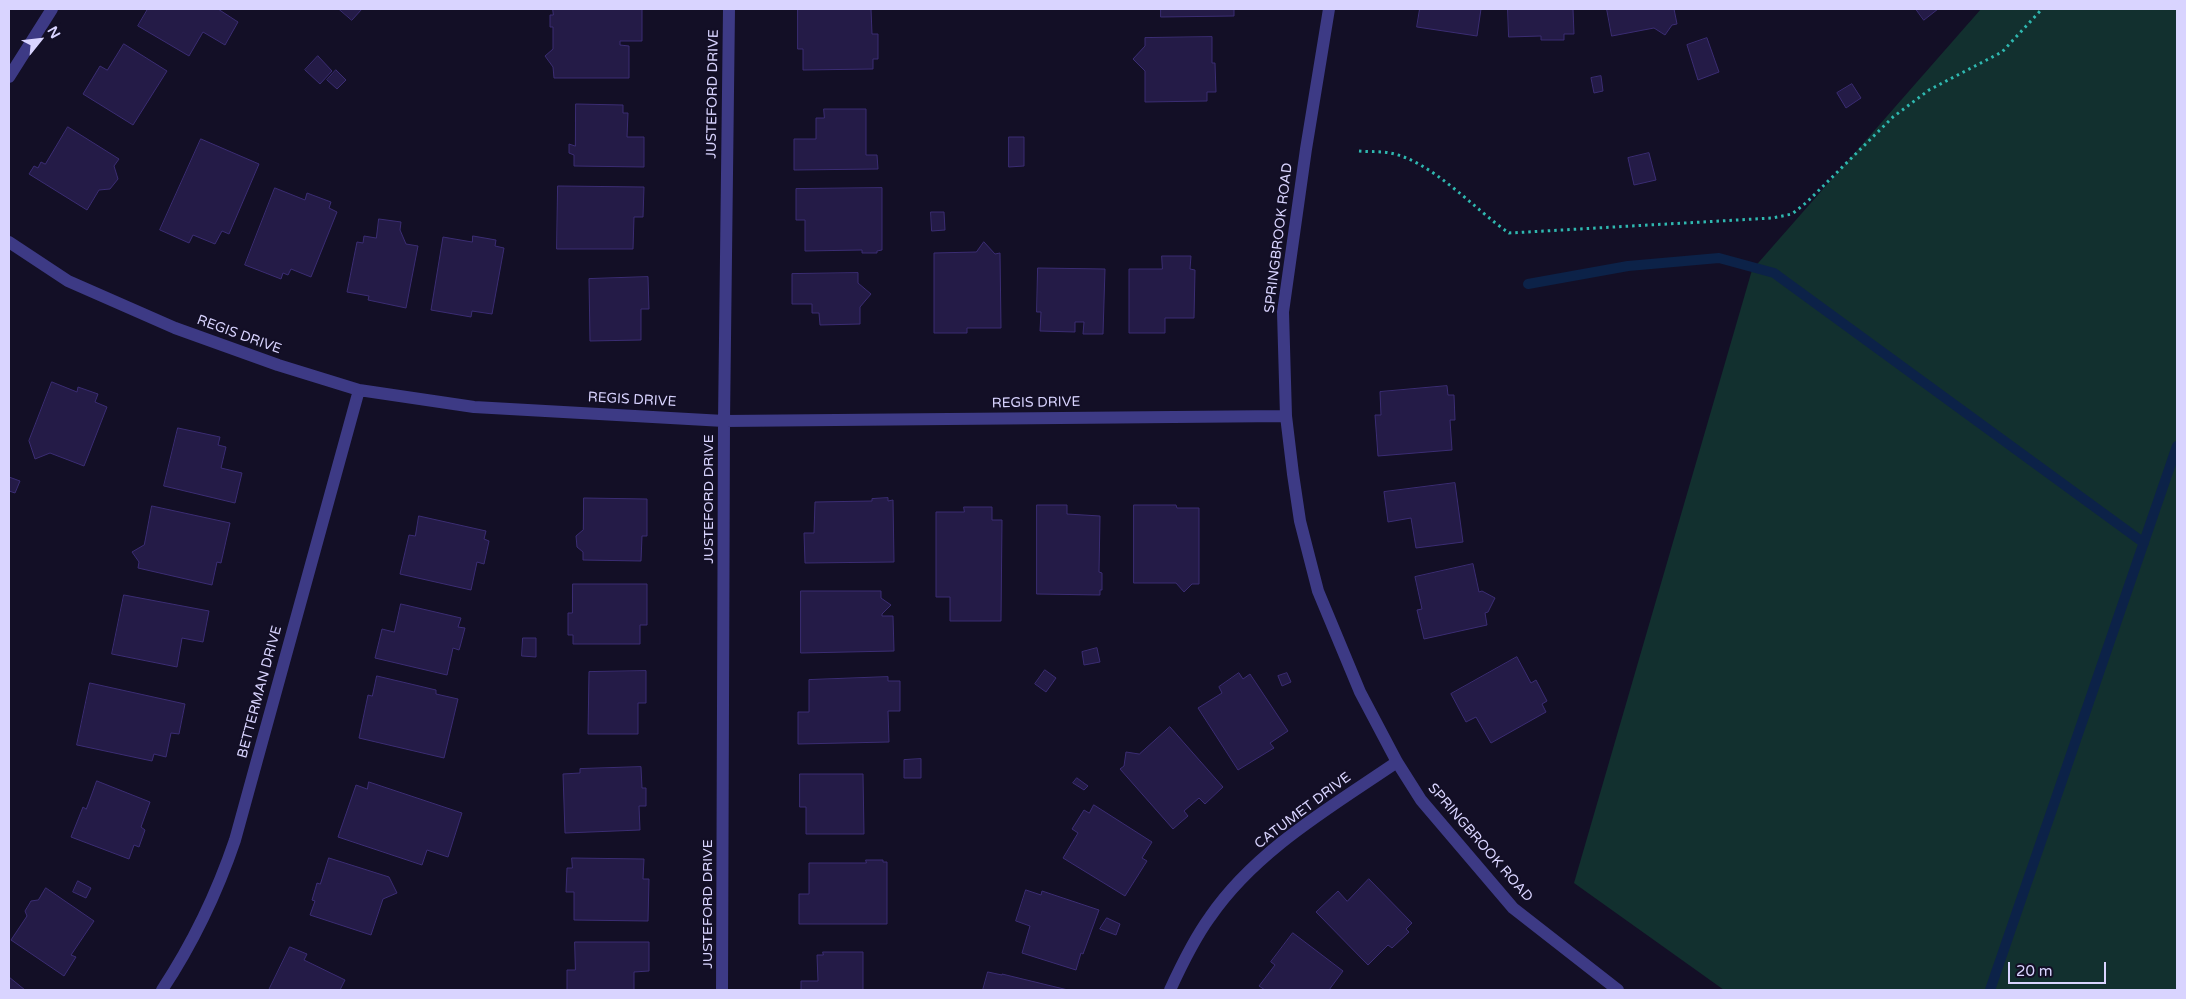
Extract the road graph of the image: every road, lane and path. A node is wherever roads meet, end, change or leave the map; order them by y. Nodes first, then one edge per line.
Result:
1 (52, 9) edge
2 (729, 9) edge
3 (1329, 9) edge
4 (2042, 9) edge
5 (9, 77) edge
6 (1359, 151) dead end
7 (9, 242) edge
8 (359, 390) junction
9 (1286, 416) junction
10 (724, 421) junction
11 (1397, 762) junction
12 (162, 990) edge
13 (722, 990) edge
14 (1170, 990) edge
15 (1618, 990) edge

1 - 5 street
2 - 10 street, JUSTEFORD DRIVE
3 - 9 street, SPRINGBROOK ROAD
4 - 6 path
7 - 8 street, REGIS DRIVE
8 - 10 street, REGIS DRIVE
8 - 12 street, BETTERMAN DRIVE
9 - 10 street, REGIS DRIVE
9 - 11 street, SPRINGBROOK ROAD
10 - 13 street, JUSTEFORD DRIVE
11 - 14 street, CATUMET DRIVE
11 - 15 street, SPRINGBROOK ROAD

